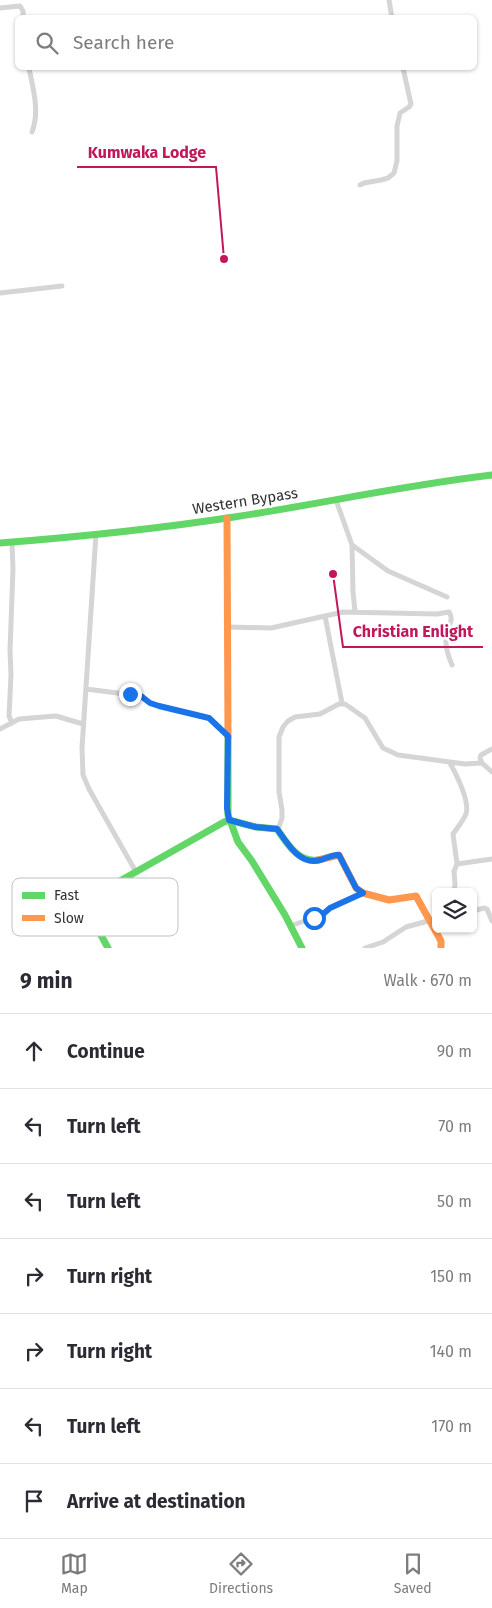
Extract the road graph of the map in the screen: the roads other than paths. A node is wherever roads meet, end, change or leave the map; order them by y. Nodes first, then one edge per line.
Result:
1 (388, 0) edge
2 (0, 8) edge
3 (23, 15) edge
4 (391, 15) edge
5 (29, 70) edge
6 (403, 70) edge
7 (32, 132) dead end
8 (360, 185) dead end
9 (62, 286) dead end
10 (0, 294) edge
11 (492, 475) edge
12 (336, 500) junction
13 (227, 518) junction
14 (96, 534) junction
15 (12, 542) junction
16 (0, 543) edge
17 (352, 544) junction
18 (447, 598) dead end
19 (356, 611) junction
20 (325, 616) junction
21 (228, 627) junction
22 (452, 665) dead end
23 (86, 690) junction
24 (342, 703) junction
25 (12, 723) junction
26 (84, 724) junction
27 (0, 729) edge
28 (228, 736) junction
29 (492, 749) edge
30 (450, 762) junction
31 (482, 763) junction
32 (492, 772) edge
33 (229, 820) junction
34 (278, 830) junction
35 (492, 859) edge
36 (457, 864) junction
37 (136, 872) junction
38 (125, 878) edge
39 (454, 888) edge
40 (363, 893) junction
41 (477, 910) edge
42 (428, 921) junction
43 (492, 921) edge
44 (290, 926) junction
45 (432, 926) edge
46 (436, 933) edge
47 (101, 936) edge
48 (108, 948) edge
49 (302, 948) edge
50 (365, 948) edge
51 (442, 948) edge

1 - 4 street
2 - 3 street
5 - 7 street
6 - 8 street
9 - 10 street
11 - 12 street, Western Bypass
12 - 13 street, Western Bypass
12 - 17 street
13 - 14 street, Western Bypass
13 - 21 street
14 - 15 street, Western Bypass
14 - 23 street
15 - 16 street, Western Bypass
15 - 25 street
17 - 18 street
17 - 19 street
19 - 20 street
19 - 22 street
20 - 21 street
20 - 24 street
21 - 28 street
23 - 26 street
23 - 28 street
24 - 30 street
24 - 34 street
25 - 26 street
25 - 27 street
26 - 37 street
28 - 33 street
29 - 31 street
30 - 31 street
30 - 36 street
31 - 32 street
33 - 34 street
33 - 37 street
33 - 44 street
34 - 40 street
35 - 36 street
36 - 39 street
37 - 38 street
40 - 42 street
40 - 44 street
41 - 43 street
42 - 45 street
42 - 50 street
44 - 49 street
46 - 51 street
47 - 48 street

